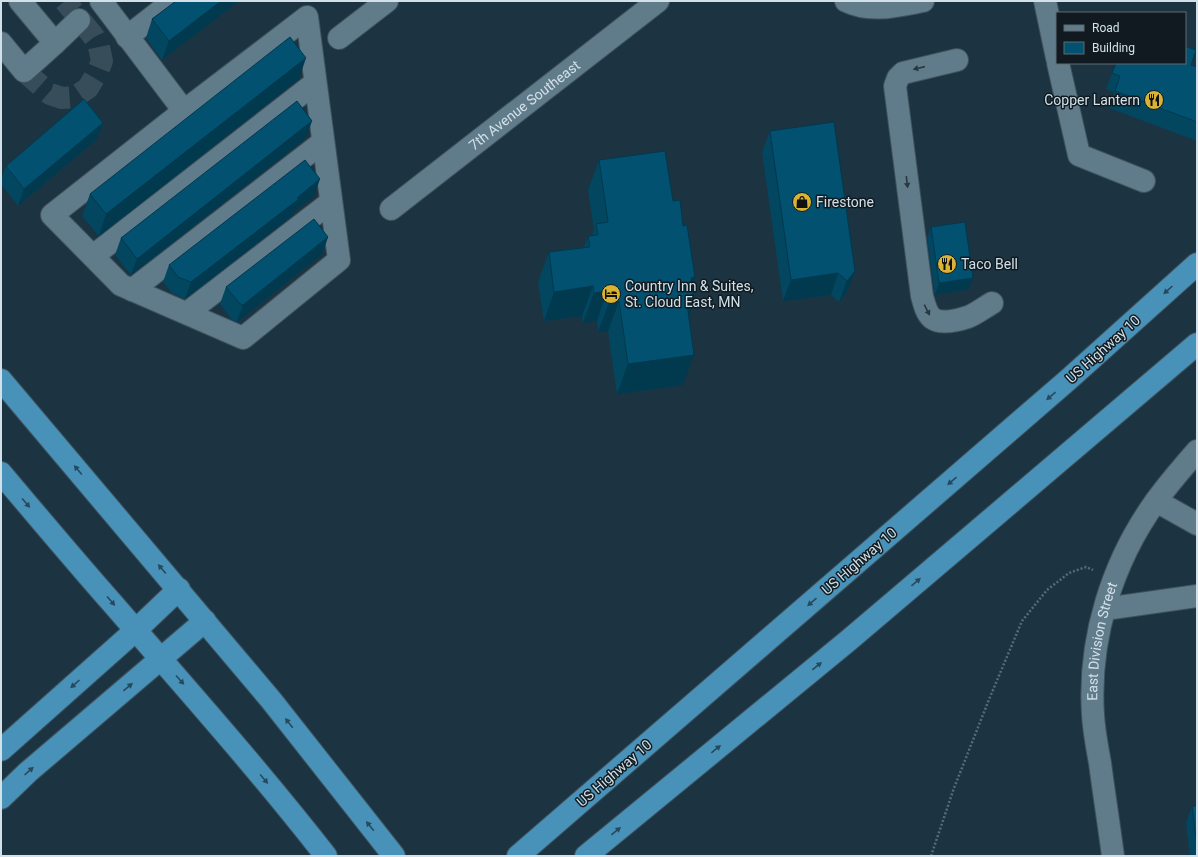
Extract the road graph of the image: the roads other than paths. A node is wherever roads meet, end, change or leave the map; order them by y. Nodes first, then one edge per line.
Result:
1 (20, 1) edge
2 (101, 1) edge
3 (172, 1) edge
4 (387, 1) edge
5 (658, 1) edge
6 (923, 1) edge
7 (1045, 1) edge
8 (849, 3) edge
9 (306, 9) edge
10 (79, 20) dead end
11 (127, 37) junction
12 (339, 38) dead end
13 (1, 43) edge
14 (55, 43) junction
15 (1056, 53) edge
16 (957, 60) dead end
17 (1058, 64) edge
18 (315, 82) junction
19 (184, 111) junction
20 (323, 142) junction
21 (1144, 181) dead end
22 (331, 202) junction
23 (391, 209) dead end
24 (93, 256) junction
25 (1197, 264) edge
26 (132, 290) junction
27 (992, 303) dead end
28 (187, 313) junction
29 (1197, 344) edge
30 (1, 380) edge
31 (1197, 451) edge
32 (1, 473) edge
33 (1156, 500) junction
34 (1197, 524) edge
35 (179, 589) junction
36 (1197, 596) edge
37 (1105, 609) junction
38 (205, 621) junction
39 (136, 630) junction
40 (161, 659) junction
41 (1, 750) edge
42 (1, 798) edge
43 (326, 856) edge
44 (394, 856) edge
45 (518, 856) edge
46 (586, 856) edge
47 (1113, 856) edge

1 - 14 street
2 - 11 street
3 - 11 street
4 - 12 street
5 - 23 street, 7th Avenue Southeast
6 - 8 street
7 - 15 street
9 - 18 street
9 - 19 street
10 - 14 street
11 - 19 street
13 - 14 street
16 -> 27 street
17 - 21 street
18 - 20 street
18 - 24 street
19 - 24 street
20 - 22 street
20 - 26 street
22 - 28 street
22 - 28 street
24 - 26 street
25 -> 45 highway, US Highway 10
26 - 28 street
46 -> 29 highway
35 -> 30 highway
31 - 33 street, East Division Street
32 -> 39 highway
33 - 34 street
33 - 37 street, East Division Street
35 - 38 highway
35 - 39 highway
36 - 37 street
37 - 47 street, East Division Street
38 - 40 highway
44 -> 38 highway
39 - 40 highway
39 -> 41 highway
42 -> 40 highway
40 -> 43 highway

